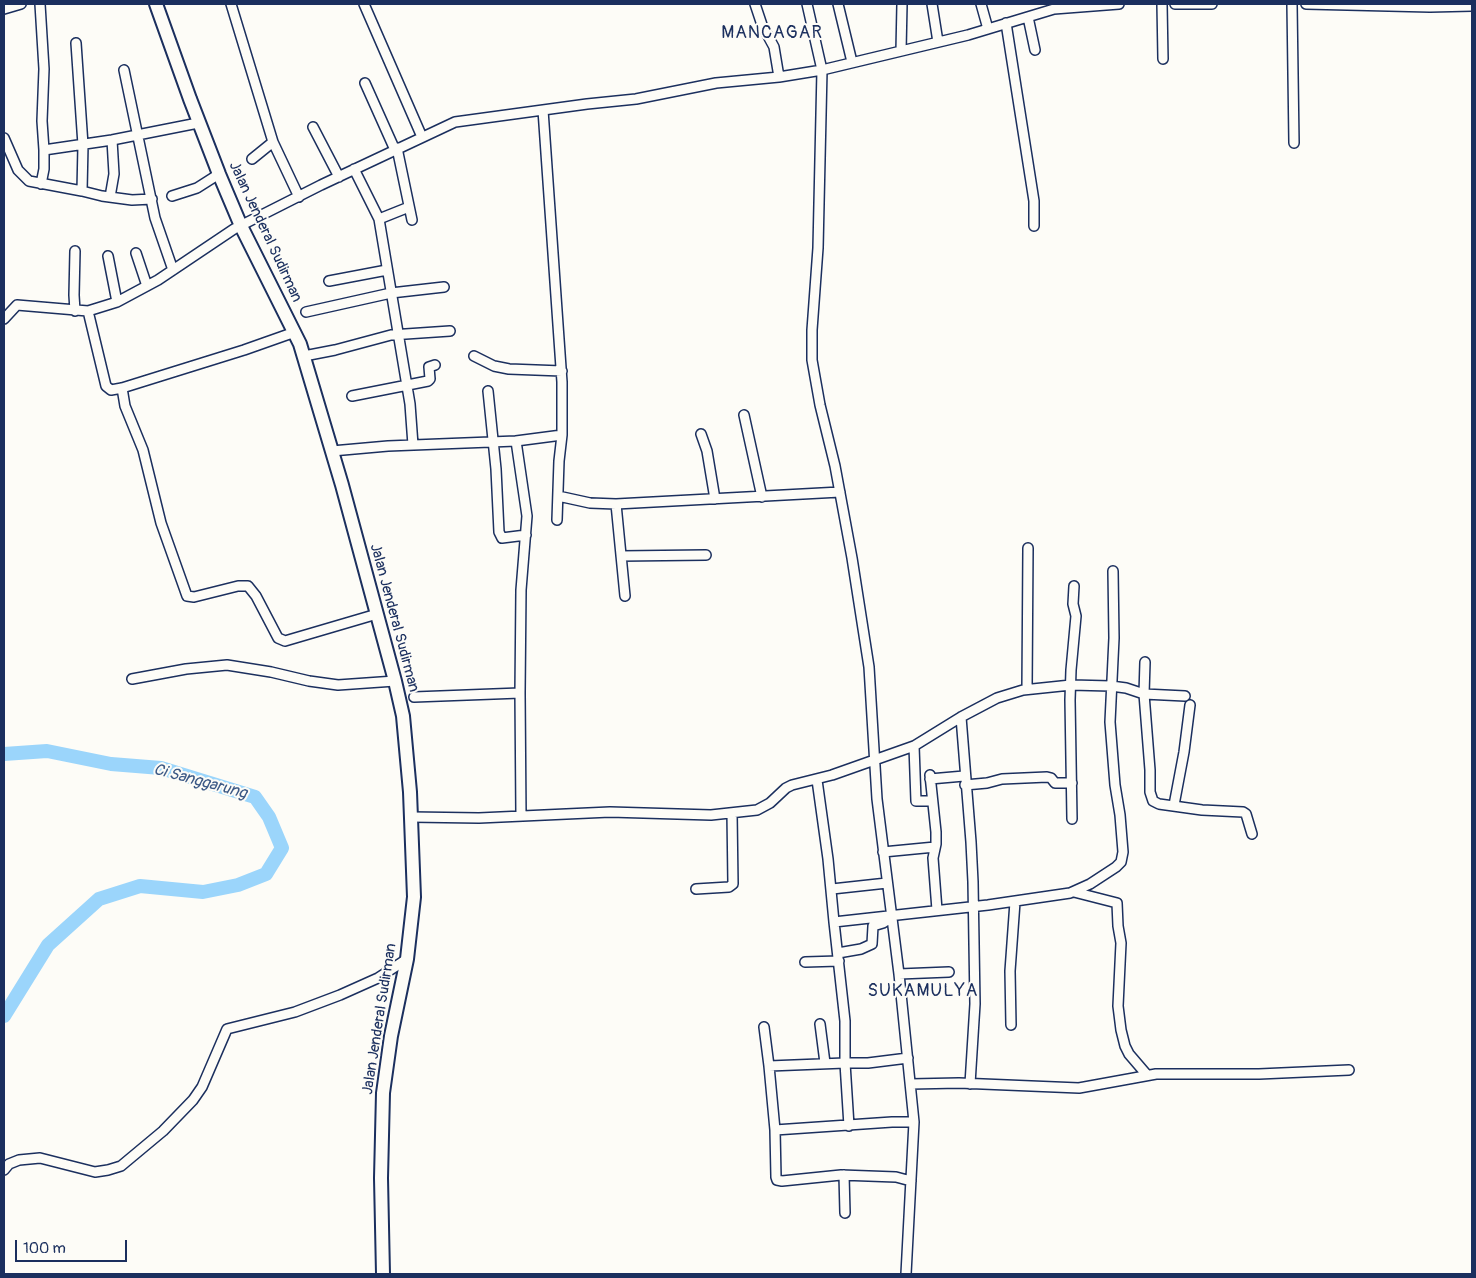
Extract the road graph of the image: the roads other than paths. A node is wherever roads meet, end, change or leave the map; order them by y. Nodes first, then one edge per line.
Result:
1 (21, 4) edge
2 (40, 4) edge
3 (156, 4) edge
4 (231, 4) edge
5 (364, 4) edge
6 (755, 4) edge
7 (808, 4) edge
8 (838, 4) edge
9 (902, 4) edge
10 (932, 4) edge
11 (981, 4) edge
12 (1119, 4) edge
13 (1162, 4) edge
14 (1175, 4) edge
15 (1212, 4) edge
16 (1292, 4) edge
17 (1306, 4) edge
18 (1314, 4) edge
19 (1092, 5) edge
20 (1053, 6) edge
21 (1472, 6) edge
22 (4, 9) edge
23 (1028, 16) junction
24 (1006, 23) junction
25 (988, 29) junction
26 (938, 42) junction
27 (76, 43) dead end
28 (1035, 50) dead end
29 (902, 51) junction
30 (1163, 59) dead end
31 (852, 62) junction
32 (124, 70) dead end
33 (822, 70) junction
34 (779, 77) junction
35 (364, 83) dead end
36 (543, 110) junction
37 (198, 123) junction
38 (313, 127) dead end
39 (137, 135) junction
40 (422, 137) junction
41 (4, 138) edge
42 (112, 140) junction
43 (1294, 143) dead end
44 (83, 145) junction
45 (275, 146) junction
46 (396, 149) junction
47 (44, 150) junction
48 (252, 159) dead end
49 (354, 169) junction
50 (220, 177) junction
51 (339, 177) junction
52 (41, 184) junction
53 (82, 191) junction
54 (172, 196) dead end
55 (110, 197) junction
56 (299, 197) junction
57 (152, 201) junction
58 (409, 207) junction
59 (378, 219) junction
60 (412, 220) dead end
61 (241, 226) junction
62 (1034, 226) dead end
63 (75, 251) dead end
64 (136, 253) dead end
65 (108, 256) dead end
66 (173, 270) junction
67 (387, 270) junction
68 (329, 281) dead end
69 (146, 286) junction
70 (444, 287) dead end
71 (391, 293) junction
72 (117, 302) junction
73 (75, 311) junction
74 (88, 312) junction
75 (306, 312) dead end
76 (4, 318) edge
77 (450, 331) dead end
78 (295, 332) junction
79 (398, 335) junction
80 (304, 356) junction
81 (474, 356) dead end
82 (435, 365) dead end
83 (562, 371) junction
84 (407, 386) junction
85 (122, 388) junction
86 (488, 391) dead end
87 (352, 396) dead end
88 (744, 415) dead end
89 (701, 434) dead end
90 (562, 436) junction
91 (516, 441) junction
92 (494, 442) junction
93 (413, 445) junction
94 (332, 451) junction
95 (840, 492) junction
96 (558, 496) junction
97 (762, 496) junction
98 (715, 499) junction
99 (616, 504) junction
100 (557, 520) dead end
101 (526, 535) junction
102 (1028, 548) dead end
103 (706, 555) dead end
104 (622, 556) junction
105 (1113, 571) dead end
106 (1074, 586) dead end
107 (625, 596) dead end
108 (377, 614) junction
109 (1145, 662) dead end
110 (132, 678) dead end
111 (395, 681) junction
112 (1070, 684) junction
113 (1111, 686) junction
114 (1027, 689) junction
115 (520, 692) junction
116 (1144, 694) junction
117 (1185, 696) dead end
118 (414, 697) dead end
119 (1190, 706) dead end
120 (961, 717) junction
121 (914, 746) junction
122 (874, 760) junction
123 (817, 780) junction
124 (965, 780) junction
125 (1072, 783) junction
126 (932, 801) junction
127 (1174, 805) junction
128 (732, 813) junction
129 (522, 816) junction
130 (411, 817) junction
131 (1072, 819) dead end
132 (1252, 834) dead end
133 (936, 848) junction
134 (883, 852) junction
135 (887, 883) junction
136 (696, 889) dead end
137 (832, 889) junction
138 (1073, 892) junction
139 (1015, 902) junction
140 (973, 907) junction
141 (937, 910) junction
142 (889, 915) junction
143 (834, 922) junction
144 (838, 957) junction
145 (407, 959) junction
146 (805, 962) dead end
147 (949, 972) dead end
148 (899, 974) junction
149 (820, 1024) dead end
150 (1011, 1025) dead end
151 (764, 1027) dead end
152 (908, 1058) junction
153 (825, 1063) junction
154 (845, 1063) junction
155 (768, 1066) junction
156 (1349, 1070) dead end
157 (1147, 1075) junction
158 (910, 1084) junction
159 (970, 1084) junction
160 (914, 1122) junction
161 (849, 1126) junction
162 (774, 1130) junction
163 (4, 1170) edge
164 (844, 1175) junction
165 (911, 1181) junction
166 (845, 1213) dead end
167 (383, 1274) edge
168 (906, 1274) edge

1 - 22 street
2 - 47 street
3 - 37 main road, Jalan Jenderal Sudirman
4 - 45 street
5 - 40 street
6 - 34 street
7 - 33 street
8 - 31 street
9 - 29 street
10 - 26 street
11 - 25 street
12 - 19 street
13 - 30 street
14 - 15 street
16 - 43 street
17 - 18 street
18 - 21 street
19 - 20 street
20 - 23 street
23 - 24 street
23 - 28 street
24 - 25 street
24 - 62 street
25 - 26 street
26 - 29 street
27 - 44 street
29 - 31 street
31 - 33 street
32 - 39 street
33 - 34 street
33 - 95 street
34 - 36 street
35 - 46 street
36 - 40 street
36 - 83 street
37 - 39 street
37 - 50 main road, Jalan Jenderal Sudirman
38 - 51 street
39 - 42 street
39 - 57 street
40 - 46 street
41 - 52 street
42 - 44 street
42 - 55 street
44 - 47 street
44 - 53 street
45 - 48 street
45 - 56 street
46 - 49 street
46 - 58 street
47 - 52 street
49 - 51 street
49 - 59 street
50 - 54 street
50 - 61 main road, Jalan Jenderal Sudirman
51 - 56 street
52 - 53 street
53 - 55 street
55 - 57 street
56 - 61 street
57 - 66 street
58 - 59 street
58 - 60 street
59 - 67 street
61 - 66 street
61 - 78 main road, Jalan Jenderal Sudirman
63 - 73 street
64 - 69 street
65 - 72 street
66 - 69 street
67 - 68 street
67 - 71 street
69 - 72 street
70 - 71 street
71 - 75 street
71 - 79 street
72 - 74 street
73 - 74 street
73 - 76 street
74 - 85 street
77 - 79 street
78 - 80 main road, Jalan Jenderal Sudirman
78 - 85 street
79 - 80 street
79 - 84 street
80 - 94 main road, Jalan Jenderal Sudirman
81 - 83 street
82 - 84 street
83 - 90 street
84 - 87 street
84 - 93 street
85 - 108 street
86 - 92 street
88 - 97 street
89 - 98 street
90 - 91 street
90 - 96 street
91 - 92 street
91 - 101 street
92 - 93 street
92 - 94 street
92 - 101 street
93 - 94 street
94 - 108 main road, Jalan Jenderal Sudirman
95 - 97 street
95 - 122 street
96 - 99 street
96 - 100 street
97 - 98 street
98 - 99 street
99 - 104 street
101 - 115 street
102 - 114 street
103 - 104 street
104 - 107 street
105 - 113 street
106 - 112 street
108 - 111 main road, Jalan Jenderal Sudirman
109 - 116 street
110 - 111 street
111 - 130 main road, Jalan Jenderal Sudirman
112 - 113 street
112 - 114 street
112 - 125 street
113 - 116 street
113 - 138 street
114 - 120 street
115 - 118 street
115 - 129 street
116 - 117 street
116 - 127 street
119 - 127 street
120 - 121 street
120 - 124 street
121 - 122 street
121 - 126 street
122 - 123 street
122 - 134 street
123 - 128 street
123 - 137 street
124 - 125 street
124 - 126 street
124 - 140 street
125 - 131 street
126 - 133 street
127 - 132 street
128 - 129 street
128 - 136 street
129 - 130 street
130 - 145 main road, Jalan Jenderal Sudirman
133 - 134 street
133 - 141 street
134 - 135 street
135 - 137 street
135 - 142 street
137 - 143 street
138 - 139 street
138 - 157 street
139 - 140 street
139 - 150 street
140 - 141 street
140 - 159 street
141 - 142 street
142 - 143 street
142 - 144 street
142 - 148 street
143 - 144 street
144 - 146 street
144 - 154 street
145 - 163 street
145 - 167 main road, Jalan Jenderal Sudirman
147 - 148 street
148 - 152 street
149 - 153 street
151 - 155 street
152 - 154 street
152 - 158 street
153 - 154 street
153 - 155 street
154 - 161 street
155 - 162 street
156 - 157 street
157 - 159 street
158 - 159 street
158 - 160 street
160 - 161 street
160 - 165 street
161 - 162 street
162 - 164 street
164 - 165 street
164 - 166 street
165 - 168 street

